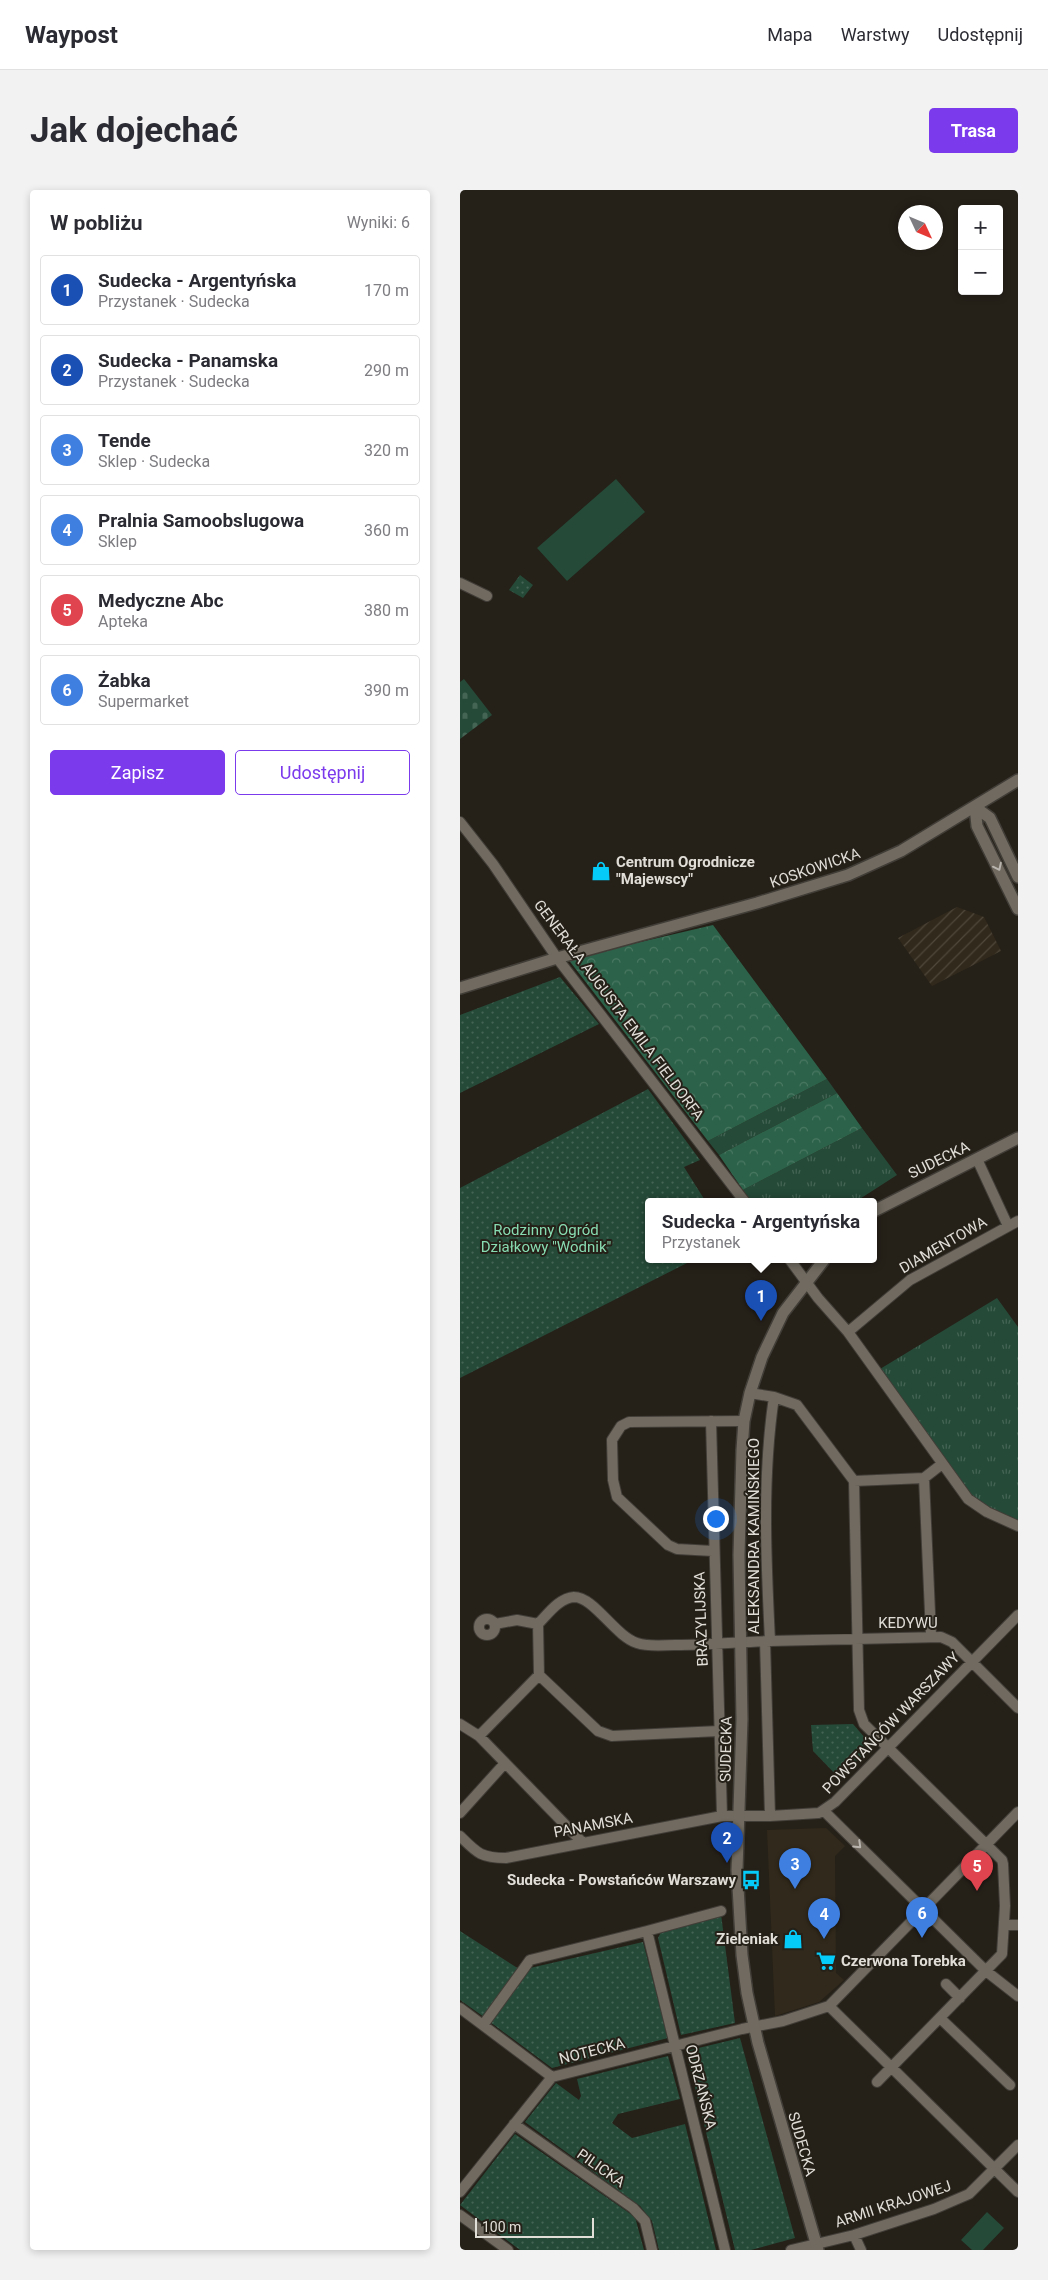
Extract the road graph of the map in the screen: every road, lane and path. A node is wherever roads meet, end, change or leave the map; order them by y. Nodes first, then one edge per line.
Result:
1 (460, 583) edge
2 (487, 596) dead end
3 (1018, 780) edge
4 (997, 793) junction
5 (975, 807) junction
6 (990, 818) junction
7 (957, 819) junction
8 (460, 822) edge
9 (977, 826) junction
10 (1018, 877) edge
11 (1018, 909) edge
12 (557, 958) junction
13 (460, 988) edge
14 (1018, 1138) edge
15 (977, 1159) junction
16 (742, 1198) edge
17 (877, 1209) edge
18 (1018, 1221) edge
19 (1008, 1226) junction
20 (792, 1263) edge
21 (821, 1263) edge
22 (806, 1281) junction
23 (848, 1332) junction
24 (750, 1393) junction
25 (774, 1397) junction
26 (711, 1421) junction
27 (744, 1421) junction
28 (942, 1464) junction
29 (924, 1478) junction
30 (854, 1481) junction
31 (1018, 1526) edge
32 (713, 1550) junction
33 (1018, 1615) edge
34 (496, 1624) dead end
35 (538, 1624) junction
36 (931, 1635) junction
37 (858, 1638) junction
38 (768, 1641) junction
39 (741, 1642) junction
40 (717, 1643) junction
41 (972, 1662) junction
42 (539, 1675) junction
43 (1018, 1708) edge
44 (460, 1724) edge
45 (719, 1731) junction
46 (479, 1736) junction
47 (887, 1747) junction
48 (505, 1763) junction
49 (824, 1811) junction
50 (1018, 1812) edge
51 (460, 1813) edge
52 (739, 1815) junction
53 (722, 1816) junction
54 (770, 1816) junction
55 (460, 1836) edge
56 (582, 1842) junction
57 (986, 1845) junction
58 (924, 1909) junction
59 (721, 1911) dead end
60 (1018, 1924) edge
61 (1004, 1925) junction
62 (647, 1931) junction
63 (986, 1971) junction
64 (946, 1984) dead end
65 (1018, 1996) edge
66 (960, 1998) junction
67 (829, 2006) junction
68 (460, 2008) edge
69 (940, 2018) junction
70 (483, 2025) junction
71 (754, 2026) junction
72 (675, 2046) junction
73 (891, 2067) junction
74 (552, 2077) junction
75 (877, 2082) dead end
76 (1010, 2085) dead end
77 (514, 2124) junction
78 (1018, 2145) edge
79 (994, 2170) junction
80 (460, 2192) edge
81 (1018, 2192) edge
82 (460, 2215) edge
83 (854, 2235) junction
84 (817, 2247) edge
85 (508, 2250) edge
86 (652, 2250) edge
87 (725, 2250) edge
88 (791, 2250) edge
89 (861, 2250) edge

1 - 2 street
3 - 4 street, KOSKOWICKA
4 - 5 street, KOSKOWICKA
4 - 6 street
5 - 6 street
5 - 7 street, KOSKOWICKA
5 - 9 street
6 - 10 street
7 - 9 street
7 - 12 street, KOSKOWICKA
8 - 12 street, GENERAŁA AUGUSTA EMILA FIELDORFA
9 -> 11 street
12 - 13 street, KOSKOWICKA
12 - 16 street, GENERAŁA AUGUSTA EMILA FIELDORFA
14 - 15 street, SUDECKA
15 - 17 street, SUDECKA
15 - 19 street, DIAMENTOWA
18 - 19 street, DIAMENTOWA
19 - 23 street, DIAMENTOWA
20 - 22 street
21 - 22 street, SUDECKA
22 - 23 street
22 - 24 street, SUDECKA
23 - 28 street
24 - 25 street
24 - 27 street, SUDECKA
25 - 30 street
25 - 38 street, ALEKSANDRA KAMIŃSKIEGO
26 - 27 street
26 - 32 street, BRAZYLIJSKA
26 - 32 street
27 - 39 street, SUDECKA
28 - 29 street
28 - 31 street
29 - 30 street
29 - 36 street
30 - 37 street
32 - 40 street, BRAZYLIJSKA
33 - 41 street, POWSTAŃCÓW WARSZAWY
34 - 35 street
35 - 40 street, ALEKSANDRA KAMIŃSKIEGO
35 - 42 street
36 - 37 street, KEDYWU
36 - 41 street, KEDYWU
37 - 38 street, KEDYWU
37 - 47 street
38 - 39 street, ALEKSANDRA KAMIŃSKIEGO
38 - 54 street, ALEKSANDRA KAMIŃSKIEGO
39 - 40 street, ALEKSANDRA KAMIŃSKIEGO
39 - 52 street, SUDECKA
40 - 45 street, BRAZYLIJSKA
41 - 43 street, KEDYWU
41 - 47 street, POWSTAŃCÓW WARSZAWY
42 - 45 street
42 - 46 street
44 - 46 street
45 - 53 street, BRAZYLIJSKA
46 - 48 street
47 - 49 street, POWSTAŃCÓW WARSZAWY
47 - 57 street
48 - 51 street
48 - 56 street
49 - 54 street, POWSTAŃCÓW WARSZAWY
49 -> 58 street
50 - 57 street
52 - 53 street, PANAMSKA
52 - 54 street, POWSTAŃCÓW WARSZAWY
52 - 71 street, SUDECKA
53 - 56 street, PANAMSKA
55 - 56 street, PANAMSKA
57 - 58 street
57 - 61 street
58 - 63 street
58 - 67 street
59 - 62 street
60 - 61 street
61 - 63 street
62 - 70 street
62 - 72 street, ODRZAŃSKA
63 - 65 street
63 - 66 street
64 - 66 street
66 - 69 street
67 - 71 street, NOTECKA
67 - 73 street
68 - 70 street
69 - 73 street
69 - 76 street
70 - 74 street
71 - 72 street, NOTECKA
71 - 84 street, SUDECKA
72 - 74 street, NOTECKA
72 - 87 street, ODRZAŃSKA
73 - 75 street
73 - 79 street
74 - 77 street, NOTECKA
77 - 80 street, NOTECKA
77 - 86 street, PILICKA
78 - 79 street, ARMII KRAJOWEJ
79 - 81 street
79 - 83 street, ARMII KRAJOWEJ
82 - 85 street
83 - 84 street, ARMII KRAJOWEJ
83 - 89 street
84 - 88 street, ARMII KRAJOWEJ

